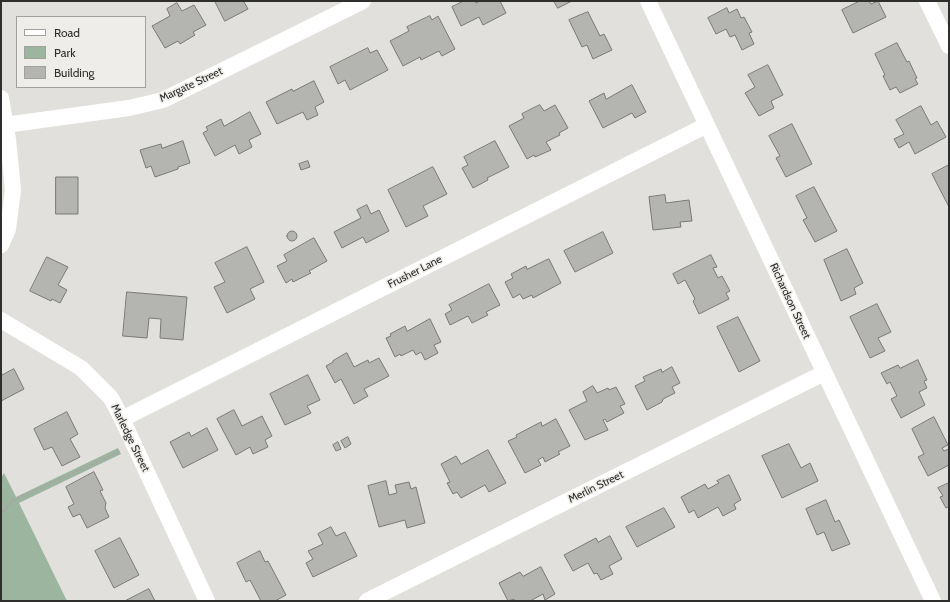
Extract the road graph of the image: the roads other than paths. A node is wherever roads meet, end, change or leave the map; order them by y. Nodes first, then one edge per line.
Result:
1 (363, 1) edge
2 (648, 1) edge
3 (927, 1) edge
4 (949, 46) edge
5 (1, 98) edge
6 (5, 125) junction
7 (707, 125) junction
8 (1, 245) edge
9 (1, 320) edge
10 (824, 373) junction
11 (122, 419) junction
12 (207, 601) edge
13 (367, 601) edge
14 (933, 601) edge

1 - 6 street, Margate Street
2 - 7 street, Richardson Street
3 - 4 street
5 - 6 street
6 - 8 street
7 - 10 street, Richardson Street
7 - 11 street, Frusher Lane
9 - 11 street, Marledge Street
10 - 13 street, Merlin Street
10 - 14 street, Richardson Street
11 - 12 street, Marledge Street

